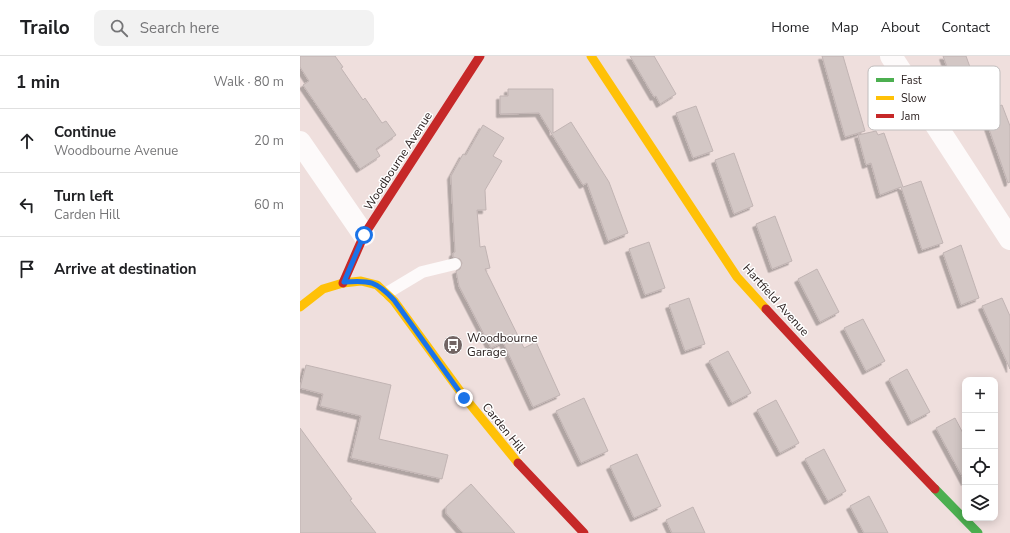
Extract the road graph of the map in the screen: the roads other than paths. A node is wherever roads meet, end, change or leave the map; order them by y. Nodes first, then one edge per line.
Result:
1 (480, 56) edge
2 (591, 56) edge
3 (890, 56) edge
4 (897, 66) edge
5 (939, 130) edge
6 (300, 142) edge
7 (364, 235) junction
8 (1010, 239) edge
9 (455, 264) dead end
10 (344, 282) junction
11 (388, 293) junction
12 (300, 306) edge
13 (584, 533) edge
14 (978, 533) edge

1 - 7 street, Woodbourne Avenue
2 - 14 street, Hartfield Avenue
3 - 4 street
5 - 8 street
6 - 7 street
7 - 10 street, Woodbourne Avenue
9 - 11 lane
10 - 11 street, Carden Hill
10 - 12 street, Carden Hill
11 - 13 street, Carden Hill

